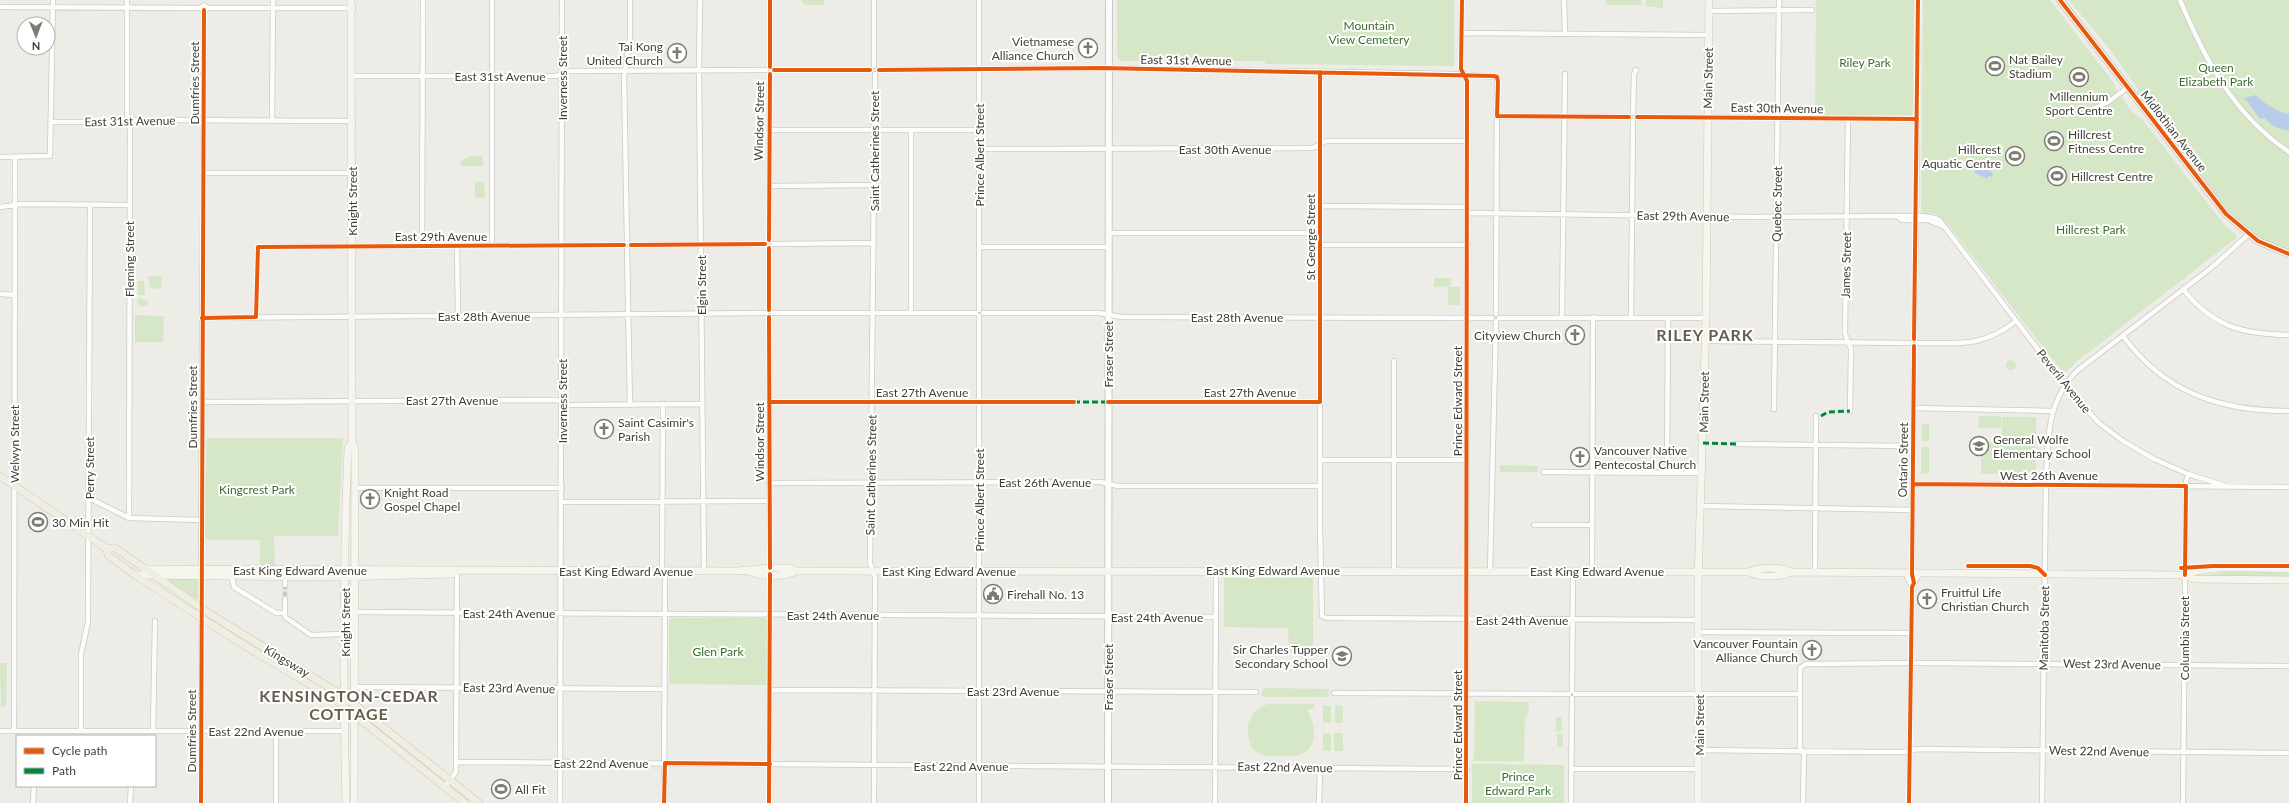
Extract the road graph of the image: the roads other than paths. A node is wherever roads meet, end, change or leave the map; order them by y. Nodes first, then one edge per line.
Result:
1 (53, 0) edge
2 (127, 0) edge
3 (273, 0) edge
4 (355, 0) edge
5 (423, 0) edge
6 (492, 0) edge
7 (562, 0) edge
8 (630, 0) edge
9 (700, 0) edge
10 (770, 0) edge
11 (874, 0) edge
12 (979, 0) edge
13 (1109, 0) edge
14 (1462, 0) edge
15 (1564, 0) edge
16 (1709, 0) edge
17 (1780, 0) edge
18 (1918, 0) edge
19 (2060, 0) edge
20 (2180, 0) edge
21 (352, 4) edge
22 (204, 6) edge
23 (0, 7) edge
24 (53, 7) junction
25 (127, 8) junction
26 (273, 8) junction
27 (1812, 10) dead end
28 (1709, 11) junction
29 (1779, 11) junction
30 (1462, 33) junction
31 (1565, 33) junction
32 (1709, 35) junction
33 (1918, 60) dead end
34 (874, 66) junction
35 (1109, 68) junction
36 (979, 69) junction
37 (699, 70) junction
38 (770, 70) junction
39 (870, 70) junction
40 (879, 70) junction
41 (1636, 70) dead end
42 (624, 71) junction
43 (1320, 72) junction
44 (562, 74) junction
45 (875, 74) junction
46 (1565, 74) dead end
47 (353, 76) junction
48 (492, 76) junction
49 (1464, 76) junction
50 (423, 77) junction
51 (2127, 88) junction
52 (2092, 110) dead end
53 (1633, 113) junction
54 (1497, 116) junction
55 (1565, 117) junction
56 (1629, 117) junction
57 (1708, 118) junction
58 (1778, 118) junction
59 (1917, 118) joint
60 (1635, 119) junction
61 (1848, 119) junction
62 (203, 120) junction
63 (272, 121) junction
64 (353, 121) junction
65 (52, 122) junction
66 (128, 122) junction
67 (769, 130) junction
68 (874, 130) junction
69 (911, 130) junction
70 (979, 130) junction
71 (1467, 141) junction
72 (1320, 145) junction
73 (980, 149) junction
74 (1109, 149) junction
75 (2289, 152) edge
76 (0, 157) edge
77 (15, 157) junction
78 (203, 173) junction
79 (352, 173) junction
80 (874, 185) junction
81 (769, 186) junction
82 (90, 205) junction
83 (130, 205) junction
84 (15, 206) junction
85 (1321, 206) junction
86 (0, 207) edge
87 (1467, 207) junction
88 (1468, 213) junction
89 (1497, 214) junction
90 (1564, 215) junction
91 (1632, 216) junction
92 (1707, 216) junction
93 (1776, 217) junction
94 (1846, 217) junction
95 (1916, 218) junction
96 (1109, 233) junction
97 (1320, 233) junction
98 (2248, 235) junction
99 (874, 242) junction
100 (702, 244) junction
101 (769, 244) junction
102 (627, 245) junction
103 (1320, 245) junction
104 (1468, 245) junction
105 (422, 246) junction
106 (457, 246) junction
107 (492, 246) junction
108 (562, 246) junction
109 (258, 247) dead end
110 (352, 247) junction
111 (979, 247) junction
112 (1109, 247) junction
113 (2289, 254) edge
114 (2183, 289) junction
115 (0, 294) edge
116 (15, 295) junction
117 (911, 312) junction
118 (769, 313) junction
119 (874, 313) junction
120 (979, 313) junction
121 (628, 314) junction
122 (701, 314) junction
123 (458, 315) junction
124 (1108, 315) junction
125 (352, 316) junction
126 (562, 316) junction
127 (1320, 317) junction
128 (1562, 317) junction
129 (202, 318) junction
130 (1468, 318) junction
131 (1496, 318) junction
132 (1593, 318) junction
133 (1631, 318) junction
134 (1668, 318) junction
135 (1706, 318) junction
136 (2016, 321) junction
137 (2289, 335) edge
138 (2123, 336) junction
139 (1705, 341) junction
140 (1775, 341) junction
141 (1848, 341) junction
142 (1914, 343) junction
143 (1394, 361) dead end
144 (2065, 385) junction
145 (352, 401) junction
146 (202, 402) junction
147 (562, 402) junction
148 (769, 402) junction
149 (872, 402) junction
150 (979, 402) junction
151 (1074, 402) dead end
152 (1108, 402) junction
153 (1320, 402) junction
154 (663, 404) junction
155 (702, 404) junction
156 (630, 405) junction
157 (1914, 408) junction
158 (1774, 409) dead end
159 (1850, 411) dead end
160 (2052, 411) junction
161 (2289, 411) edge
162 (1816, 416) dead end
163 (352, 442) junction
164 (1736, 444) dead end
165 (1816, 445) junction
166 (1913, 446) junction
167 (1320, 460) junction
168 (1394, 460) junction
169 (1467, 460) junction
170 (1544, 472) dead end
171 (1592, 472) junction
172 (1667, 473) junction
173 (1702, 473) junction
174 (2188, 474) junction
175 (0, 476) edge
176 (871, 482) junction
177 (979, 482) junction
178 (770, 483) junction
179 (1108, 484) junction
180 (1913, 484) junction
181 (2046, 484) junction
182 (14, 485) junction
183 (1320, 486) junction
184 (2186, 486) junction
185 (2226, 486) junction
186 (2289, 487) edge
187 (355, 488) junction
188 (562, 488) junction
189 (89, 498) junction
190 (769, 501) junction
191 (562, 502) junction
192 (662, 502) junction
193 (703, 502) junction
194 (1701, 506) junction
195 (1815, 508) junction
196 (1912, 510) junction
197 (129, 518) junction
198 (201, 520) junction
199 (1534, 525) dead end
200 (1592, 525) junction
201 (88, 536) junction
202 (106, 548) junction
203 (144, 569) junction
204 (2289, 569) edge
205 (457, 570) junction
206 (562, 570) junction
207 (980, 570) junction
208 (1108, 570) junction
209 (1321, 570) junction
210 (1394, 570) junction
211 (1467, 570) junction
212 (664, 571) junction
213 (704, 571) junction
214 (770, 571) junction
215 (873, 571) junction
216 (1216, 571) junction
217 (1490, 571) junction
218 (1573, 571) junction
219 (1592, 571) junction
220 (201, 572) junction
221 (231, 572) junction
222 (1699, 572) junction
223 (1815, 573) junction
224 (345, 574) junction
225 (354, 574) junction
226 (1912, 574) junction
227 (135, 575) junction
228 (154, 575) junction
229 (2045, 575) junction
230 (2185, 575) junction
231 (2289, 580) edge
232 (1912, 587) junction
233 (285, 599) tunnel mouth
234 (201, 608) junction
235 (354, 612) junction
236 (285, 613) junction
237 (457, 613) junction
238 (561, 613) junction
239 (665, 614) junction
240 (770, 615) junction
241 (875, 616) junction
242 (980, 616) junction
243 (1322, 616) joint
244 (1109, 617) junction
245 (1216, 617) junction
246 (201, 618) junction
247 (1467, 620) junction
248 (1572, 620) junction
249 (1698, 620) junction
250 (155, 621) dead end
251 (1698, 632) junction
252 (1911, 633) junction
253 (345, 634) junction
254 (2044, 663) junction
255 (1911, 664) junction
256 (2184, 665) junction
257 (2289, 666) edge
258 (353, 687) junction
259 (456, 687) junction
260 (561, 688) junction
261 (665, 689) junction
262 (770, 690) junction
263 (874, 690) junction
264 (979, 691) junction
265 (1108, 692) junction
266 (1215, 692) junction
267 (1256, 692) dead end
268 (1334, 693) dead end
269 (1467, 694) junction
270 (1572, 694) junction
271 (1699, 694) junction
272 (1800, 694) junction
273 (345, 697) junction
274 (353, 703) junction
275 (345, 707) junction
276 (354, 713) junction
277 (0, 731) edge
278 (14, 731) junction
279 (81, 731) junction
280 (153, 731) junction
281 (201, 731) junction
282 (276, 731) junction
283 (344, 731) junction
284 (34, 733) edge
285 (131, 733) edge
286 (1698, 750) junction
287 (1910, 750) junction
288 (2043, 750) junction
289 (1802, 752) junction
290 (2183, 752) junction
291 (2289, 753) edge
292 (456, 762) junction
293 (560, 763) junction
294 (665, 763) junction
295 (770, 764) junction
296 (874, 765) junction
297 (979, 766) junction
298 (1108, 766) junction
299 (1215, 767) junction
300 (1320, 768) junction
301 (1467, 769) junction
302 (1572, 769) junction
303 (1698, 769) junction
304 (450, 781) junction
305 (34, 787) edge
306 (130, 787) edge
307 (444, 788) junction
308 (467, 801) edge
309 (33, 803) edge
310 (130, 803) edge
311 (201, 803) edge
312 (276, 803) edge
313 (346, 803) edge
314 (354, 803) edge
315 (479, 803) edge
316 (560, 803) edge
317 (664, 803) edge
318 (769, 803) edge
319 (874, 803) edge
320 (979, 803) edge
321 (1108, 803) edge
322 (1215, 803) edge
323 (1319, 803) edge
324 (1466, 803) edge
325 (1571, 803) edge
326 (1698, 803) edge
327 (1803, 803) edge
328 (1909, 803) edge
329 (2042, 803) edge
330 (2183, 803) edge

1 - 24 street
2 - 25 street, Fleming Street
3 - 26 street
4 - 21 main road, Knight Street
5 - 50 street
6 - 48 street
7 - 44 street, Inverness Street
8 - 42 street
9 - 37 street, Elgin Street
10 - 38 street, Windsor Street
11 - 34 street
12 - 36 street, Prince Albert Street
13 - 35 street, Fraser Street
14 - 30 street, Prince Edward Street
15 - 31 street
16 - 28 main road, Main Street
17 - 29 street, Quebec Street
18 - 33 street
19 - 51 street, Midlothian Avenue
20 - 75 street
21 - 26 street
21 - 47 main road, Knight Street
22 - 25 street
22 - 26 street
22 - 62 street, Dumfries Street
23 - 24 street
24 - 25 street
24 - 65 street
25 - 66 street, Fleming Street
26 - 63 street
27 - 29 street
28 - 29 street
28 - 32 main road, Main Street
29 - 58 street, Quebec Street
30 - 31 street
30 - 49 street, Prince Edward Street
31 - 32 street
32 - 57 main road, Main Street
34 - 39 street
34 - 40 street
35 - 36 street, East 31st Avenue
35 - 43 street, East 31st Avenue
35 - 74 street, Fraser Street
36 - 40 street, East 31st Avenue
36 - 70 street, Prince Albert Street
37 - 38 street, East 31st Avenue
37 - 42 street, East 31st Avenue
37 - 100 street, Elgin Street
38 - 39 street, East 31st Avenue
38 - 67 street, Windsor Street
39 - 45 street
40 - 45 street
41 - 53 street
42 - 44 street, East 31st Avenue
42 - 102 street
43 - 49 street, East 31st Avenue
43 - 72 street, St George Street
44 - 48 street, East 31st Avenue
44 - 108 street, Inverness Street
45 - 68 street, Saint Catherines Street
46 - 55 street
47 - 50 street, East 31st Avenue
47 - 64 main road, Knight Street
48 - 50 street, East 31st Avenue
48 - 107 street
49 - 54 street, East 31st Avenue
49 - 71 street, Prince Edward Street
50 - 105 street
51 - 52 street
51 - 98 street, Midlothian Avenue
53 - 56 street
53 - 60 street
54 - 55 street
54 - 89 street
55 - 56 street
55 - 90 street
56 - 60 street
57 - 58 street, East 30th Avenue
57 - 60 street, East 30th Avenue
57 - 92 main road, Main Street
58 - 61 street, East 30th Avenue
58 - 93 street, Quebec Street
59 - 61 street, East 30th Avenue
59 - 95 street, Ontario Street
60 - 91 street
61 - 94 street, James Street
62 - 63 street, East 31st Avenue
62 - 66 street, East 31st Avenue
62 - 78 street, Dumfries Street
63 - 64 street, East 31st Avenue
64 - 79 main road, Knight Street
65 - 66 street, East 31st Avenue
65 - 77 street
66 - 83 street, Fleming Street
67 - 68 street
67 - 81 street, Windsor Street
68 - 69 street
68 - 80 street, Saint Catherines Street
69 - 70 street
69 - 117 street
70 - 73 street, Prince Albert Street
71 - 72 street, East 30th Avenue
71 - 87 street, Prince Edward Street
72 - 74 street, East 30th Avenue
72 - 85 street, St George Street
73 - 74 street, East 30th Avenue
73 - 111 street, Prince Albert Street
74 - 96 street, Fraser Street
76 - 77 street
77 - 84 street, Welwyn Street
78 - 79 street
78 - 129 street, Dumfries Street
79 - 110 main road, Knight Street
80 - 81 street
80 - 99 street, Saint Catherines Street
81 - 101 street, Windsor Street
82 - 83 street
82 - 84 street
82 - 189 street, Perry Street
83 - 197 street, Fleming Street
84 - 86 street
84 - 116 street, Welwyn Street
85 - 87 street
85 - 97 street, St George Street
87 - 88 street, Prince Edward Street
88 - 89 street, East 29th Avenue
88 - 104 street, Prince Edward Street
89 - 90 street, East 29th Avenue
89 - 131 street
90 - 91 street, East 29th Avenue
90 - 128 street
91 - 92 street, East 29th Avenue
91 - 133 street
92 - 93 street, East 29th Avenue
92 - 135 main road, Main Street
93 - 94 street, East 29th Avenue
93 - 140 street, Quebec Street
94 - 95 street, East 29th Avenue
94 - 141 street, James Street
95 - 136 street, Peveril Avenue
95 - 142 street, Ontario Street
96 - 97 street
96 - 112 street, Fraser Street
97 - 103 street, St George Street
98 - 113 street, Midlothian Avenue
98 - 114 street, Manitoba Street
99 - 101 street, East 29th Avenue
99 - 119 street, Saint Catherines Street
100 - 101 street, East 29th Avenue
100 - 102 street, East 29th Avenue
100 - 122 street, Elgin Street
101 - 118 street, Windsor Street
102 - 108 street, East 29th Avenue
102 - 121 street
103 - 104 street
103 - 127 street, St George Street
104 - 130 street, Prince Edward Street
105 - 106 street, East 29th Avenue
105 - 110 street, East 29th Avenue
106 - 107 street, East 29th Avenue
106 - 123 street
107 - 108 street, East 29th Avenue
108 - 126 street, Inverness Street
109 - 110 street, East 29th Avenue
110 - 125 main road, Knight Street
111 - 112 street
111 - 120 street, Prince Albert Street
112 - 124 street, Fraser Street
114 - 137 street
114 - 138 street, Manitoba Street
115 - 116 street
116 - 182 street, Welwyn Street
117 - 119 street, East 28th Avenue
117 - 120 street, East 28th Avenue
118 - 119 street, East 28th Avenue
118 - 122 street, East 28th Avenue
118 - 148 street, Windsor Street
119 - 149 street, Saint Catherines Street
120 - 124 street, East 28th Avenue
120 - 150 street, Prince Albert Street
121 - 122 street, East 28th Avenue
121 - 126 street, East 28th Avenue
121 - 156 street
122 - 155 street, Elgin Street
123 - 125 street, East 28th Avenue
123 - 126 street, East 28th Avenue
124 - 127 street, East 28th Avenue
124 - 152 street, Fraser Street
125 - 129 street, East 28th Avenue
125 - 145 main road, Knight Street
126 - 147 street, Inverness Street
127 - 130 street, East 28th Avenue
127 - 153 street, St George Street
128 - 131 street, East 28th Avenue
128 - 132 street, East 28th Avenue
129 - 146 street, Dumfries Street
130 - 131 street, East 28th Avenue
130 - 169 street, Prince Edward Street
131 - 217 street
132 - 133 street, East 28th Avenue
132 - 171 street
133 - 134 street, East 28th Avenue
134 - 135 street, East 28th Avenue
134 - 172 street
135 - 139 main road, Main Street
136 - 142 street
136 - 144 street, Peveril Avenue
138 - 144 street, Manitoba Street
138 - 161 street
139 - 140 street
139 - 173 main road, Main Street
140 - 141 street
140 - 158 street, Quebec Street
141 - 142 street
141 - 159 street, James Street
142 - 157 street, Ontario Street
143 - 168 street
144 - 160 street, Manitoba Street
144 - 174 street, Peveril Avenue
145 - 146 street, East 27th Avenue
145 - 147 street, East 27th Avenue
145 - 163 main road, Knight Street
146 - 198 street, Dumfries Street
147 - 156 street, East 27th Avenue
147 - 188 street, Inverness Street
148 - 149 street, East 27th Avenue
148 - 178 street, Windsor Street
149 - 150 street, East 27th Avenue
149 - 176 street, Saint Catherines Street
150 - 151 street, East 27th Avenue
150 - 177 street, Prince Albert Street
152 - 153 street, East 27th Avenue
152 - 179 street, Fraser Street
153 - 167 street, St George Street
154 - 155 street, East 27th Avenue
154 - 156 street, East 27th Avenue
154 - 192 street
155 - 193 street, Elgin Street
157 - 160 street
157 - 166 street, Ontario Street
160 - 181 street, Manitoba Street
162 - 165 street
163 - 187 main road, Knight Street
163 - 224 main road, Knight Street
164 - 165 street
165 - 166 street
165 - 195 street
166 - 180 street, Ontario Street
167 - 168 street
167 - 183 street, St George Street
168 - 169 street
168 - 210 street
169 - 211 street, Prince Edward Street
170 - 171 street
171 - 172 street
171 - 200 street
172 - 173 street
173 - 194 main road, Main Street
174 - 184 street, Columbia Street
174 - 185 street, Peveril Avenue
175 - 182 main road, Kingsway
176 - 177 street, East 26th Avenue
176 - 178 street, East 26th Avenue
176 - 215 street, Saint Catherines Street
177 - 179 street, East 26th Avenue
177 - 207 street, Prince Albert Street
178 - 190 street, Windsor Street
179 - 183 street, East 26th Avenue
179 - 208 street, Fraser Street
180 - 181 street, West 26th Avenue
180 - 196 street, Ontario Street
181 - 184 street, West 26th Avenue
181 - 229 street, Manitoba Street
182 - 201 main road, Kingsway
182 - 278 street, Welwyn Street
183 - 209 street, St George Street
184 - 185 street, West 26th Avenue
184 - 230 street, Columbia Street
185 - 186 street, West 26th Avenue
187 - 188 street
187 - 225 main road, Knight Street
188 - 191 street, Inverness Street
189 - 197 street
189 - 201 street, Perry Street
190 - 193 street
190 - 214 street, Windsor Street
191 - 192 street
191 - 206 street, Inverness Street
192 - 193 street
192 - 212 street
193 - 213 street, Elgin Street
194 - 195 street
194 - 222 main road, Main Street
195 - 196 street
195 - 223 street
196 - 226 street, Ontario Street
197 - 198 street
198 - 220 street, Dumfries Street
199 - 200 street
200 - 219 street
201 - 202 main road, Kingsway
201 - 279 street, Perry Street
202 - 203 main road, Kingsway
202 - 227 main road, Kingsway
203 - 220 main road, East King Edward Avenue
203 - 228 main road, Kingsway
204 - 230 main road
205 - 206 main road, East King Edward Avenue
205 - 225 main road, East King Edward Avenue
205 - 237 street
206 - 212 main road, East King Edward Avenue
206 - 238 street, Inverness Street
207 - 208 main road, East King Edward Avenue
207 - 215 main road, East King Edward Avenue
207 - 242 street, Prince Albert Street
208 - 216 main road, East King Edward Avenue
208 - 244 street, Fraser Street
209 - 210 main road, East King Edward Avenue
209 - 216 main road, East King Edward Avenue
209 - 243 street, St George Street
210 - 211 main road, East King Edward Avenue
211 - 217 main road, East King Edward Avenue
211 - 247 street, Prince Edward Street
212 - 213 main road, East King Edward Avenue
212 - 239 street
213 - 214 main road, East King Edward Avenue
214 - 215 main road, East King Edward Avenue
214 - 240 street, Windsor Street
215 - 241 street, Saint Catherines Street
216 - 245 street
217 - 218 main road, East King Edward Avenue
218 - 219 main road, East King Edward Avenue
218 - 248 street
219 - 222 main road, East King Edward Avenue
220 - 221 main road, East King Edward Avenue
220 - 228 main road, East King Edward Avenue
221 - 224 main road, East King Edward Avenue
221 - 224 main road, East King Edward Avenue
221 - 236 street
222 - 223 main road, East King Edward Avenue
222 - 249 main road, Main Street
223 - 226 main road, East King Edward Avenue
224 - 225 main road, East King Edward Avenue
224 - 253 main road, Knight Street
225 - 235 main road, Knight Street
226 - 229 main road, East King Edward Avenue
226 - 232 street, Ontario Street
226 - 232 street, Ontario Street
227 - 228 main road, East King Edward Avenue
227 - 246 main road, Kingsway
228 - 234 main road, Kingsway
229 - 230 main road, East King Edward Avenue
229 - 254 street, Manitoba Street
230 - 231 main road
230 - 256 street, Columbia Street
232 - 252 street, Ontario Street
233 - 236 street
234 - 246 street, Dumfries Street
234 - 273 main road, Kingsway
235 - 237 street, East 24th Avenue
235 - 258 main road, Knight Street
236 - 253 street
237 - 238 street, East 24th Avenue
237 - 259 street
238 - 239 street, East 24th Avenue
238 - 260 street, Inverness Street
239 - 240 street, East 24th Avenue
239 - 261 street
240 - 241 street, East 24th Avenue
240 - 262 street, Windsor Street
241 - 242 street, East 24th Avenue
241 - 263 street, Saint Catherines Street
242 - 244 street, East 24th Avenue
242 - 264 street, Prince Albert Street
243 - 247 street, East 24th Avenue
244 - 245 street, East 24th Avenue
244 - 265 street, Fraser Street
245 - 266 street
246 - 275 main road, Kingsway
246 - 281 street, Dumfries Street
247 - 248 street, East 24th Avenue
247 - 269 street, Prince Edward Street
248 - 249 street, East 24th Avenue
248 - 270 street
249 - 251 main road, Main Street
250 - 280 street
251 - 252 street
251 - 271 main road, Main Street
252 - 255 street, Ontario Street
253 - 273 main road, Knight Street
254 - 255 street, West 23rd Avenue
254 - 256 street, West 23rd Avenue
254 - 288 street, Manitoba Street
255 - 272 street
255 - 287 street, Ontario Street
256 - 257 street, West 23rd Avenue
256 - 290 street, Columbia Street
258 - 259 street, East 23rd Avenue
258 - 274 main road, Knight Street
259 - 260 street, East 23rd Avenue
259 - 292 street
260 - 261 street, East 23rd Avenue
260 - 293 street, Inverness Street
261 - 294 street
262 - 263 street, East 23rd Avenue
262 - 295 street, Windsor Street
263 - 264 street, East 23rd Avenue
263 - 296 street, Saint Catherines Street
264 - 265 street, East 23rd Avenue
264 - 297 street, Prince Albert Street
265 - 266 street, East 23rd Avenue
265 - 298 street, Fraser Street
266 - 267 street, East 23rd Avenue
266 - 299 street
268 - 269 street
269 - 270 street
269 - 301 street, Prince Edward Street
270 - 271 street
270 - 302 street
271 - 272 street
271 - 286 main road, Main Street
272 - 289 street
273 - 274 main road, Kingsway
273 - 275 main road, Knight Street
274 - 276 main road, Knight Street
274 - 304 main road, Kingsway
275 - 276 main road, Kingsway
275 - 283 main road, Knight Street
276 - 307 main road, Kingsway
276 - 314 main road, Knight Street
277 - 278 street, East 22nd Avenue
278 - 284 street, East 22nd Avenue
279 - 284 street, East 22nd Avenue
279 - 285 street, East 22nd Avenue
280 - 281 street, East 22nd Avenue
280 - 285 street, East 22nd Avenue
281 - 282 street, East 22nd Avenue
281 - 311 street, Dumfries Street
282 - 283 street, East 22nd Avenue
282 - 312 street
283 - 313 main road, Knight Street
286 - 289 street
286 - 303 main road, Main Street
287 - 288 street, West 22nd Avenue
287 - 289 street
287 - 328 street, Ontario Street
288 - 290 street, West 22nd Avenue
288 - 329 street, Manitoba Street
289 - 327 street
290 - 291 street, West 22nd Avenue
290 - 330 street, Columbia Street
292 - 293 street, East 22nd Avenue
292 - 304 street
293 - 294 street, East 22nd Avenue
293 - 316 street, Inverness Street
294 - 295 street, East 22nd Avenue
294 - 317 street
295 - 296 street, East 22nd Avenue
295 - 318 street, Windsor Street
296 - 297 street, East 22nd Avenue
296 - 319 street, Saint Catherines Street
297 - 298 street, East 22nd Avenue
297 - 320 street, Prince Albert Street
298 - 299 street, East 22nd Avenue
298 - 321 street, Fraser Street
299 - 300 street, East 22nd Avenue
299 - 322 street
300 - 301 street, East 22nd Avenue
300 - 323 street
301 - 324 street, Prince Edward Street
302 - 303 street
302 - 325 street
303 - 326 main road, Main Street
304 - 307 street
304 - 308 main road, Kingsway
305 - 309 street
306 - 310 street
307 - 308 main road, Kingsway
308 - 315 main road, Kingsway

